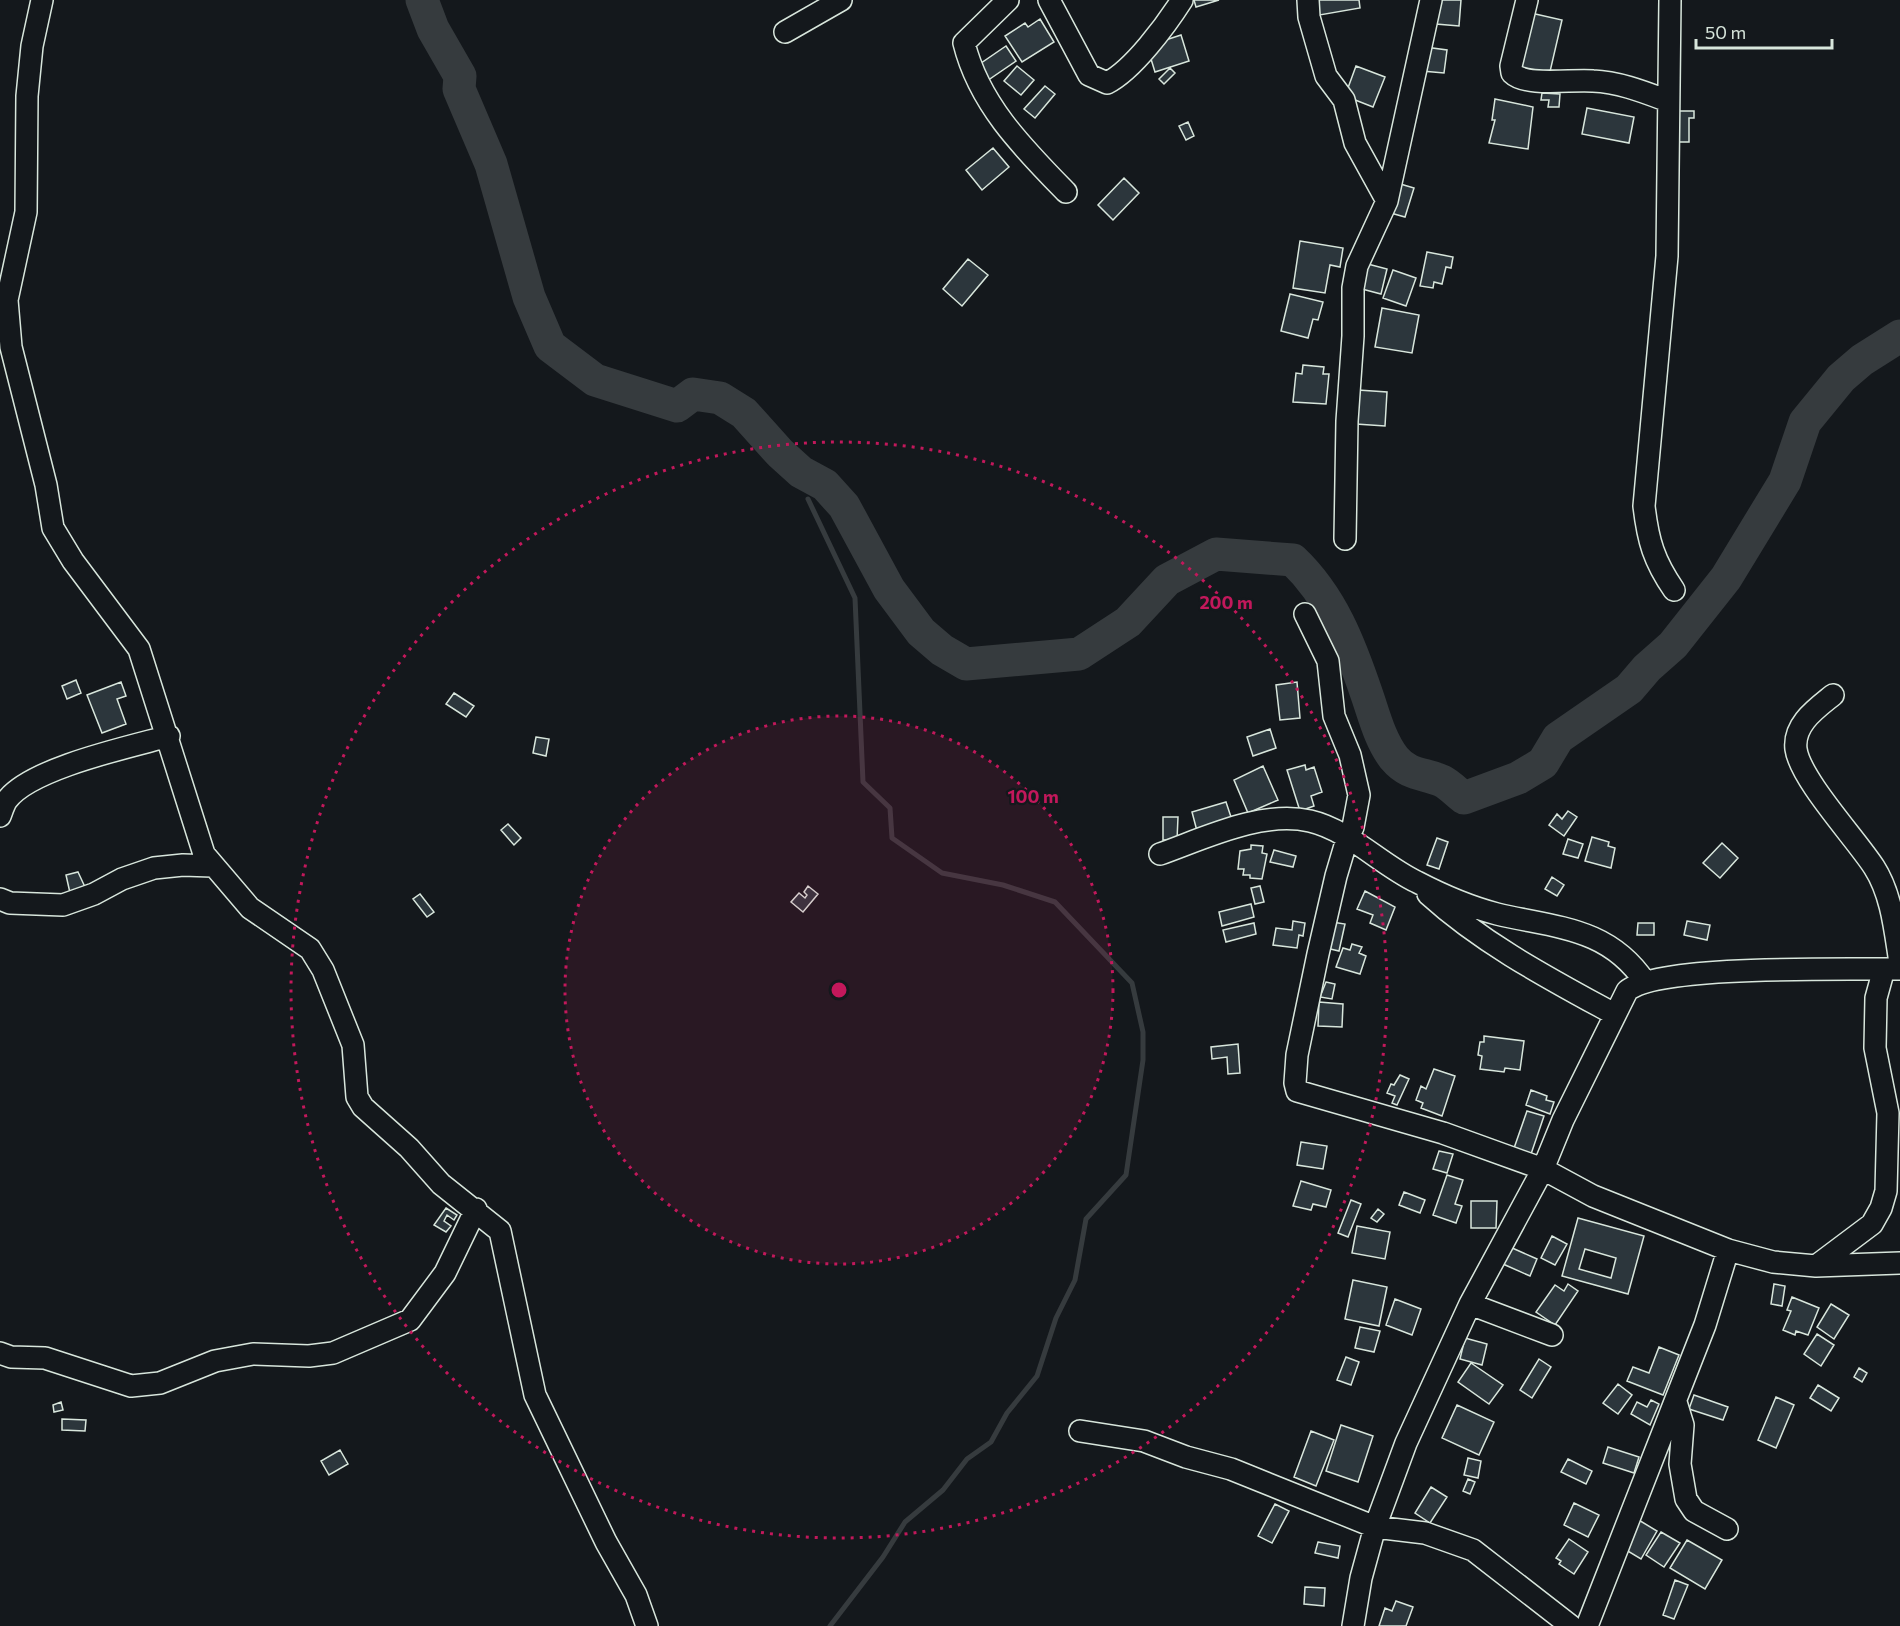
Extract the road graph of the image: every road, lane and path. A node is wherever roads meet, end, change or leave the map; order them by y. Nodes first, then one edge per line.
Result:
1 (42, 0) edge
2 (841, 0) edge
3 (1008, 0) edge
4 (1049, 0) edge
5 (1182, 0) edge
6 (1308, 0) edge
7 (1431, 0) edge
8 (1527, 0) edge
9 (1671, 0) edge
10 (785, 32) dead end
11 (1668, 101) junction
12 (1066, 192) dead end
13 (1387, 201) junction
14 (1345, 539) dead end
15 (1674, 590) dead end
16 (1305, 614) dead end
17 (1833, 695) dead end
18 (169, 736) junction
19 (0, 816) edge
20 (1347, 839) junction
21 (1160, 854) dead end
22 (212, 866) junction
23 (1415, 882) junction
24 (0, 899) edge
25 (1895, 967) edge
26 (1645, 982) junction
27 (1614, 1014) junction
28 (1543, 1169) junction
29 (476, 1209) junction
30 (1728, 1250) junction
31 (1900, 1263) edge
32 (1816, 1266) junction
33 (1470, 1304) junction
34 (1552, 1335) dead end
35 (0, 1353) edge
36 (1676, 1402) junction
37 (1080, 1431) dead end
38 (1375, 1527) junction
39 (1728, 1529) dead end
40 (647, 1626) edge
41 (1353, 1626) edge
42 (1570, 1626) edge
43 (1587, 1626) edge

1 - 18 street
2 - 10 street
3 - 12 street
4 - 5 street
6 - 13 street
7 - 13 street
8 - 11 street
9 - 11 street
11 - 15 street
13 - 14 street
16 - 20 street
17 - 25 street
18 - 19 street
18 - 22 street
20 - 21 street
20 - 23 street
20 - 28 street
22 - 24 street
22 - 29 street
23 - 26 street
23 - 27 street
25 - 26 street
25 - 32 street
26 - 27 street
27 - 28 street
28 - 30 street
28 - 33 street
29 - 35 street
29 - 40 street
30 - 32 street
30 - 36 street
31 - 32 street
33 - 34 street
33 - 38 street
36 - 39 street
36 - 43 street
37 - 38 street
38 - 41 street
38 - 42 street

